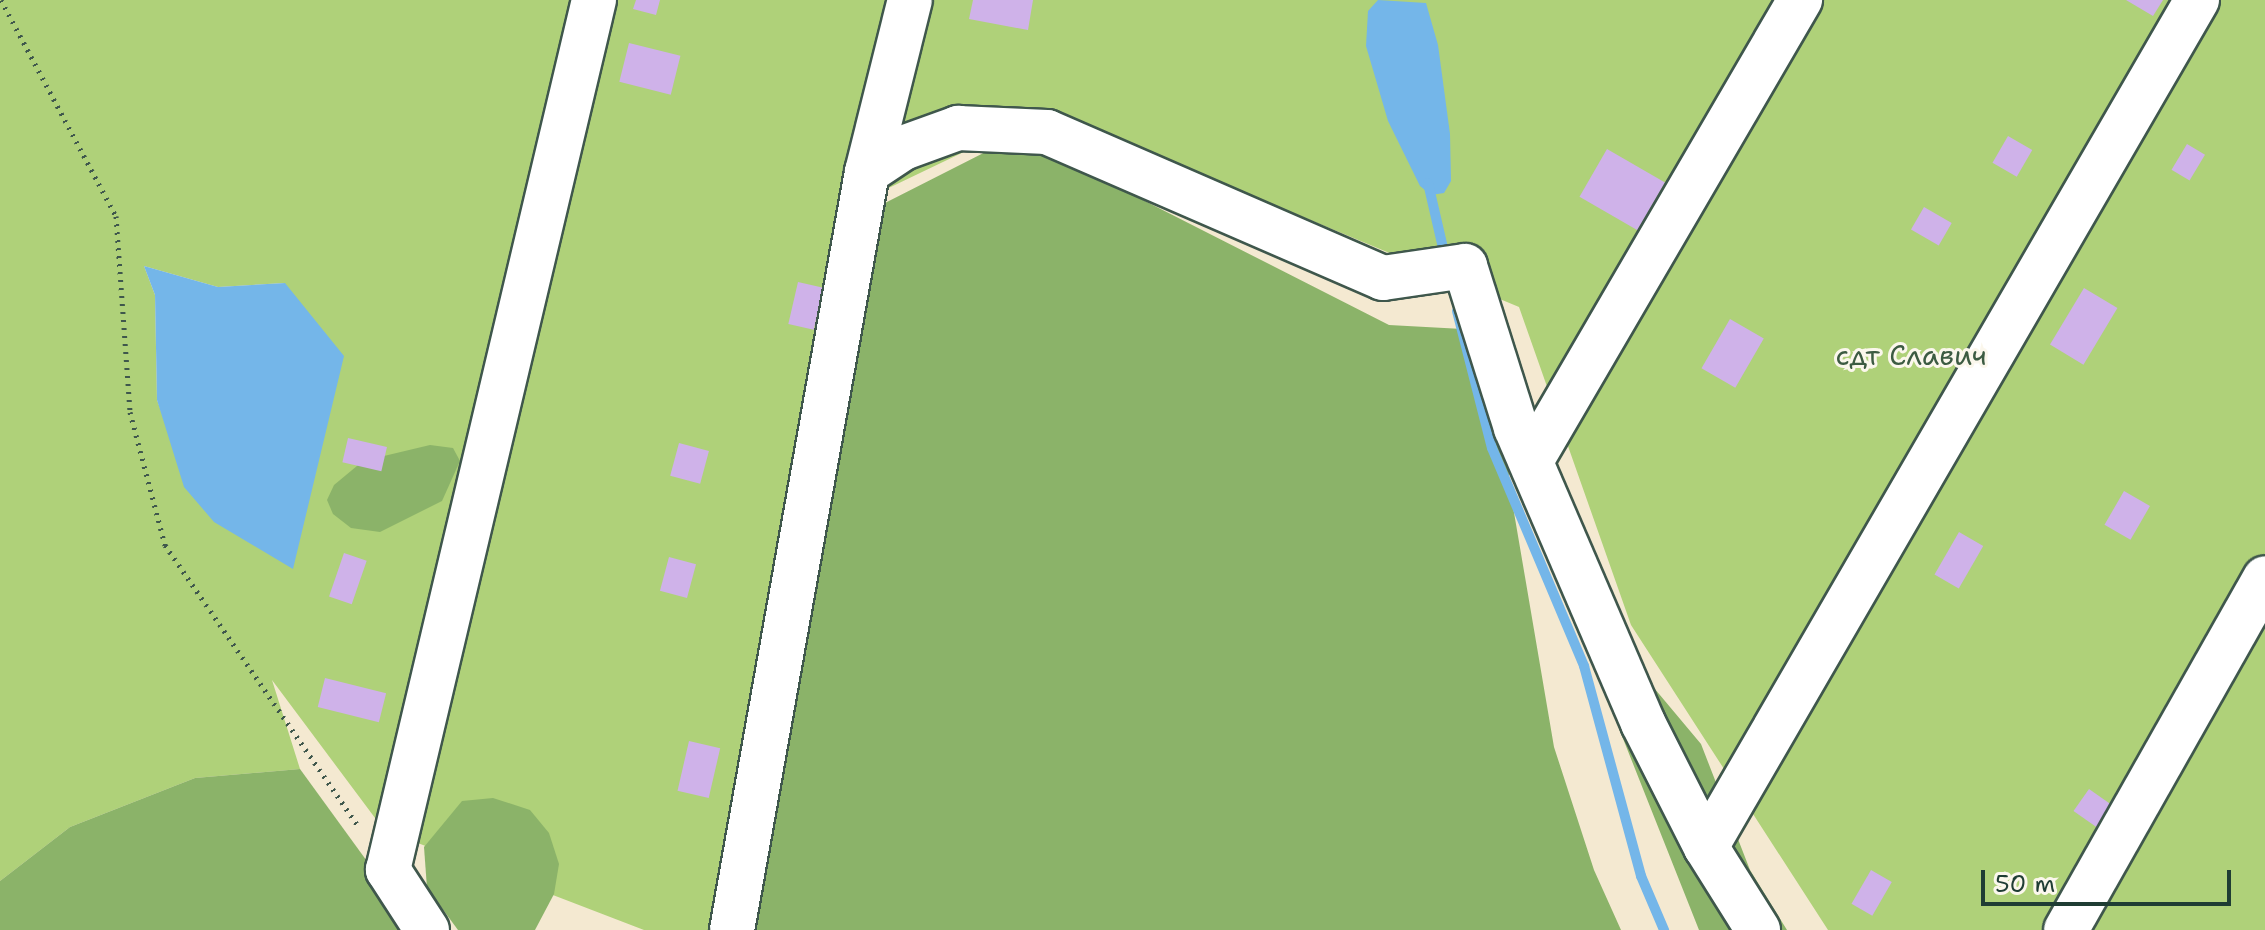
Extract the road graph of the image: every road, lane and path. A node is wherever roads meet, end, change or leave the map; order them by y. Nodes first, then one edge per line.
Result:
1 (1, 0) edge
2 (594, 0) edge
3 (910, 0) edge
4 (1800, 0) edge
5 (2197, 0) edge
6 (867, 172) junction
7 (1531, 461) junction
8 (2265, 578) edge
9 (1706, 847) junction
10 (388, 870) junction
11 (427, 930) edge
12 (732, 930) edge
13 (1758, 930) edge
14 (2066, 930) edge

1 - 10 path
2 - 10 lane
3 - 6 lane
4 - 7 lane
5 - 9 lane
6 - 7 lane
6 - 12 lane
7 - 9 lane
8 - 14 lane
9 - 13 lane
10 - 11 lane

